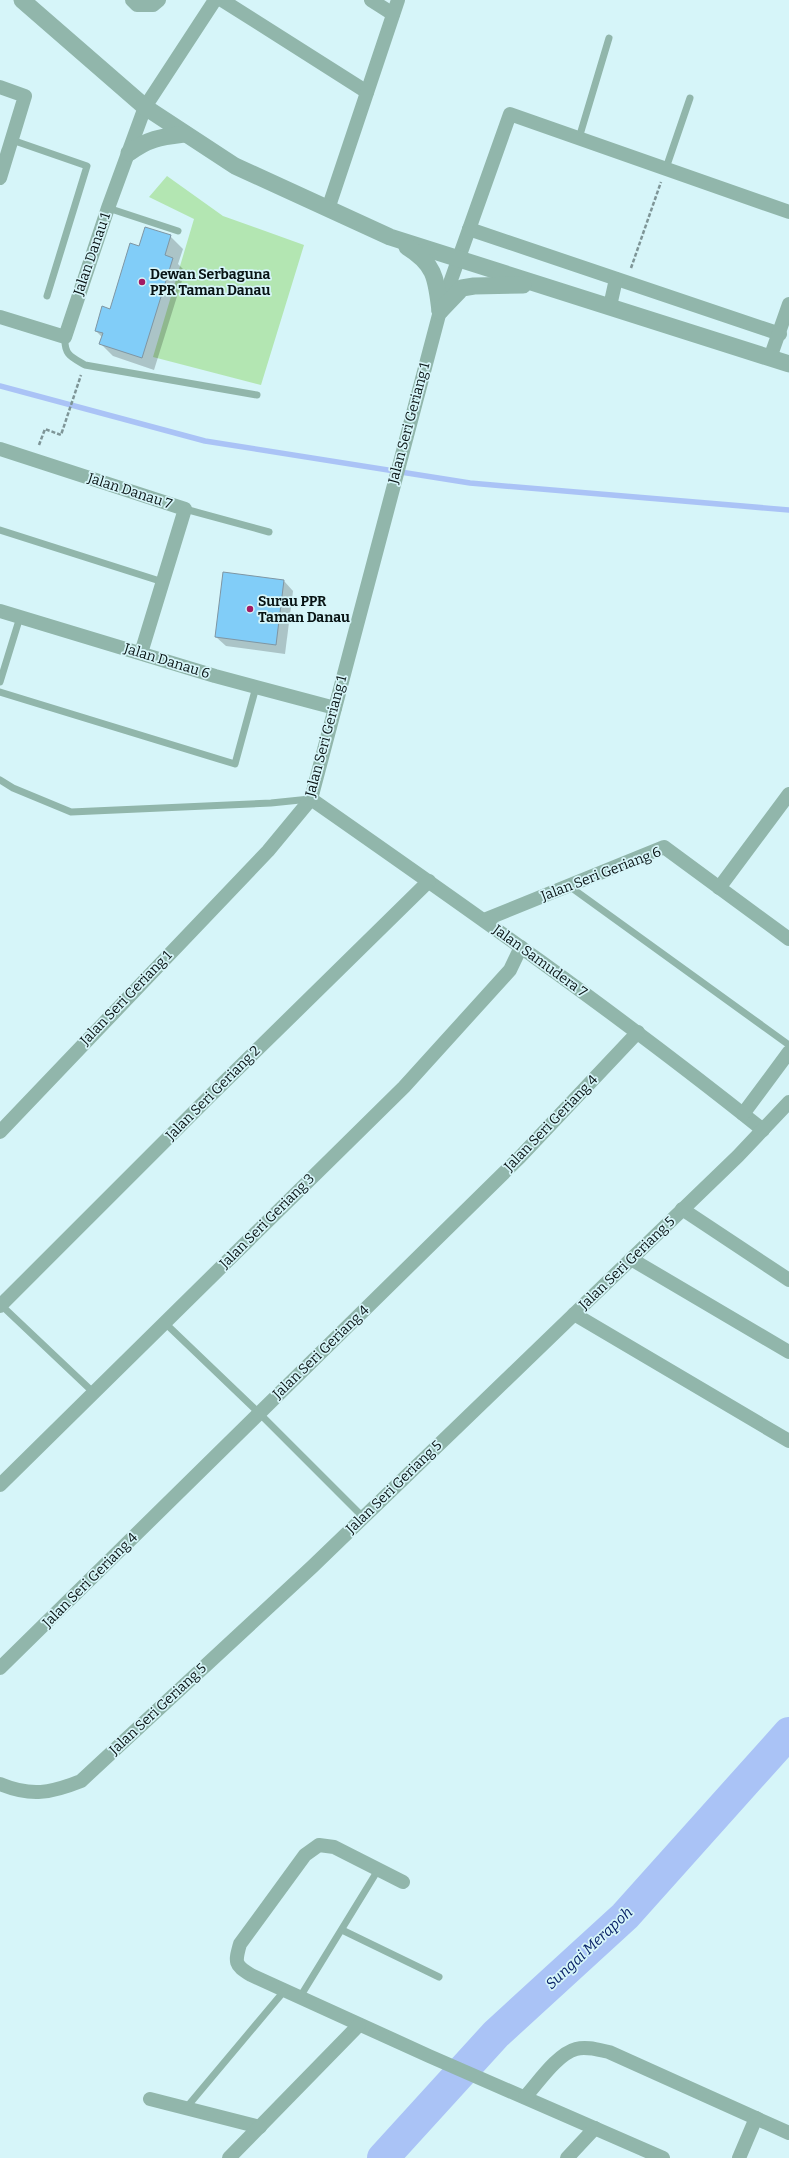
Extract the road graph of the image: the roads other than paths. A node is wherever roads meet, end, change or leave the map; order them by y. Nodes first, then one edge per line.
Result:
1 (22, 0) edge
2 (132, 0) edge
3 (159, 0) edge
4 (215, 0) edge
5 (222, 0) edge
6 (371, 0) edge
7 (398, 0) edge
8 (393, 14) junction
9 (609, 38) dead end
10 (0, 87) edge
11 (367, 92) junction
12 (690, 98) dead end
13 (145, 107) junction
14 (185, 134) junction
15 (579, 138) junction
16 (12, 140) junction
17 (129, 154) junction
18 (666, 168) junction
19 (0, 178) edge
20 (108, 208) junction
21 (328, 210) junction
22 (789, 212) edge
23 (469, 229) junction
24 (178, 231) dead end
25 (390, 237) junction
26 (458, 258) junction
27 (621, 280) junction
28 (536, 285) junction
29 (47, 296) dead end
30 (789, 304) edge
31 (610, 306) junction
32 (440, 311) junction
33 (0, 317) edge
34 (780, 334) junction
35 (64, 338) junction
36 (770, 358) junction
37 (789, 364) edge
38 (257, 395) dead end
39 (0, 449) edge
40 (185, 509) junction
41 (0, 530) edge
42 (269, 532) dead end
43 (163, 582) junction
44 (0, 611) edge
45 (20, 617) junction
46 (141, 653) junction
47 (0, 682) edge
48 (256, 687) junction
49 (0, 692) edge
50 (335, 708) junction
51 (0, 780) edge
52 (789, 794) edge
53 (311, 799) junction
54 (429, 881) junction
55 (569, 886) junction
56 (719, 888) junction
57 (484, 920) junction
58 (788, 935) edge
59 (521, 947) junction
60 (638, 1032) junction
61 (789, 1045) edge
62 (789, 1052) edge
63 (789, 1102) edge
64 (743, 1114) junction
65 (763, 1130) junction
66 (0, 1132) edge
67 (682, 1209) junction
68 (631, 1260) junction
69 (789, 1280) edge
70 (0, 1305) edge
71 (574, 1314) junction
72 (165, 1323) junction
73 (789, 1352) edge
74 (94, 1393) junction
75 (259, 1412) junction
76 (789, 1441) edge
77 (0, 1485) edge
78 (364, 1518) junction
79 (0, 1668) edge
80 (0, 1784) edge
81 (378, 1870) junction
82 (403, 1882) dead end
83 (342, 1930) junction
84 (439, 1977) dead end
85 (285, 1990) junction
86 (300, 1997) junction
87 (359, 2025) junction
88 (525, 2097) junction
89 (150, 2099) dead end
90 (186, 2108) junction
91 (756, 2118) junction
92 (260, 2127) junction
93 (594, 2128) junction
94 (789, 2133) edge
95 (229, 2158) edge
96 (567, 2158) edge
97 (663, 2158) edge
98 (739, 2158) edge

1 - 13 street
2 - 3 street
4 - 13 street, Jalan Danau 1
5 - 11 street
6 - 8 street
7 - 8 street
8 - 11 street
9 - 15 lane
10 - 16 street
11 - 21 street
12 - 18 lane
13 - 14 street
13 - 17 street, Jalan Danau 1
14 - 17 street
14 - 21 street
15 - 18 street
15 - 23 street, Jalan Seri Geriang 1
16 - 19 street
16 - 29 lane
17 - 20 street, Jalan Danau 1
18 - 22 street
20 - 24 lane
20 - 35 street, Jalan Danau 1
21 - 25 street
23 - 26 street, Jalan Seri Geriang 1
23 - 27 street
25 - 26 street
25 - 32 street
26 - 28 street
26 - 32 street, Jalan Seri Geriang 1
27 - 31 street
27 - 34 street
28 - 31 street
28 - 32 street
30 - 34 street
31 - 36 street
32 - 50 street, Jalan Seri Geriang 1
33 - 35 street
34 - 36 street
35 - 38 lane
36 - 37 street
39 - 40 street, Jalan Danau 7
40 - 42 lane
40 - 43 street, Jalan Danau 7
41 - 43 lane
43 - 46 street, Jalan Danau 7
44 - 45 street, Jalan Danau 6
45 - 46 street, Jalan Danau 6
45 - 47 lane
46 - 48 street, Jalan Danau 6
48 - 49 lane
48 - 50 street, Jalan Danau 6
50 - 53 street, Jalan Seri Geriang 1
51 - 53 lane
52 - 56 street
53 - 54 street, Jalan Samudera 7
53 - 66 street, Jalan Seri Geriang 1
54 - 57 street, Jalan Samudera 7
54 - 70 street, Jalan Seri Geriang 2
55 - 56 street, Jalan Seri Geriang 6
55 - 57 street, Jalan Seri Geriang 6
55 - 61 lane
56 - 58 street, Jalan Seri Geriang 6
57 - 59 street, Jalan Samudera 7
59 - 60 street, Jalan Samudera 7
59 - 72 street, Jalan Seri Geriang 3
60 - 64 street, Jalan Samudera 7
60 - 75 street, Jalan Seri Geriang 4
62 - 64 street
63 - 65 street, Jalan Seri Geriang 5
64 - 65 street, Jalan Samudera 7
65 - 67 street, Jalan Seri Geriang 5
67 - 68 street, Jalan Seri Geriang 5
67 - 69 street
68 - 71 street, Jalan Seri Geriang 5
68 - 73 street
70 - 74 lane
71 - 76 street
71 - 78 street, Jalan Seri Geriang 5
72 - 74 street, Jalan Seri Geriang 3
72 - 75 lane
74 - 77 street, Jalan Seri Geriang 3
75 - 78 lane
75 - 79 street, Jalan Seri Geriang 4
78 - 80 street, Jalan Seri Geriang 5
81 - 82 street
81 - 83 lane
81 - 85 street
83 - 84 lane
83 - 86 lane
85 - 86 street
85 - 90 lane
86 - 87 street
87 - 88 street
87 - 92 street
88 - 91 street
88 - 93 street
89 - 90 street
90 - 92 street
91 - 94 street
91 - 98 street
92 - 95 street
93 - 96 street
93 - 97 street

